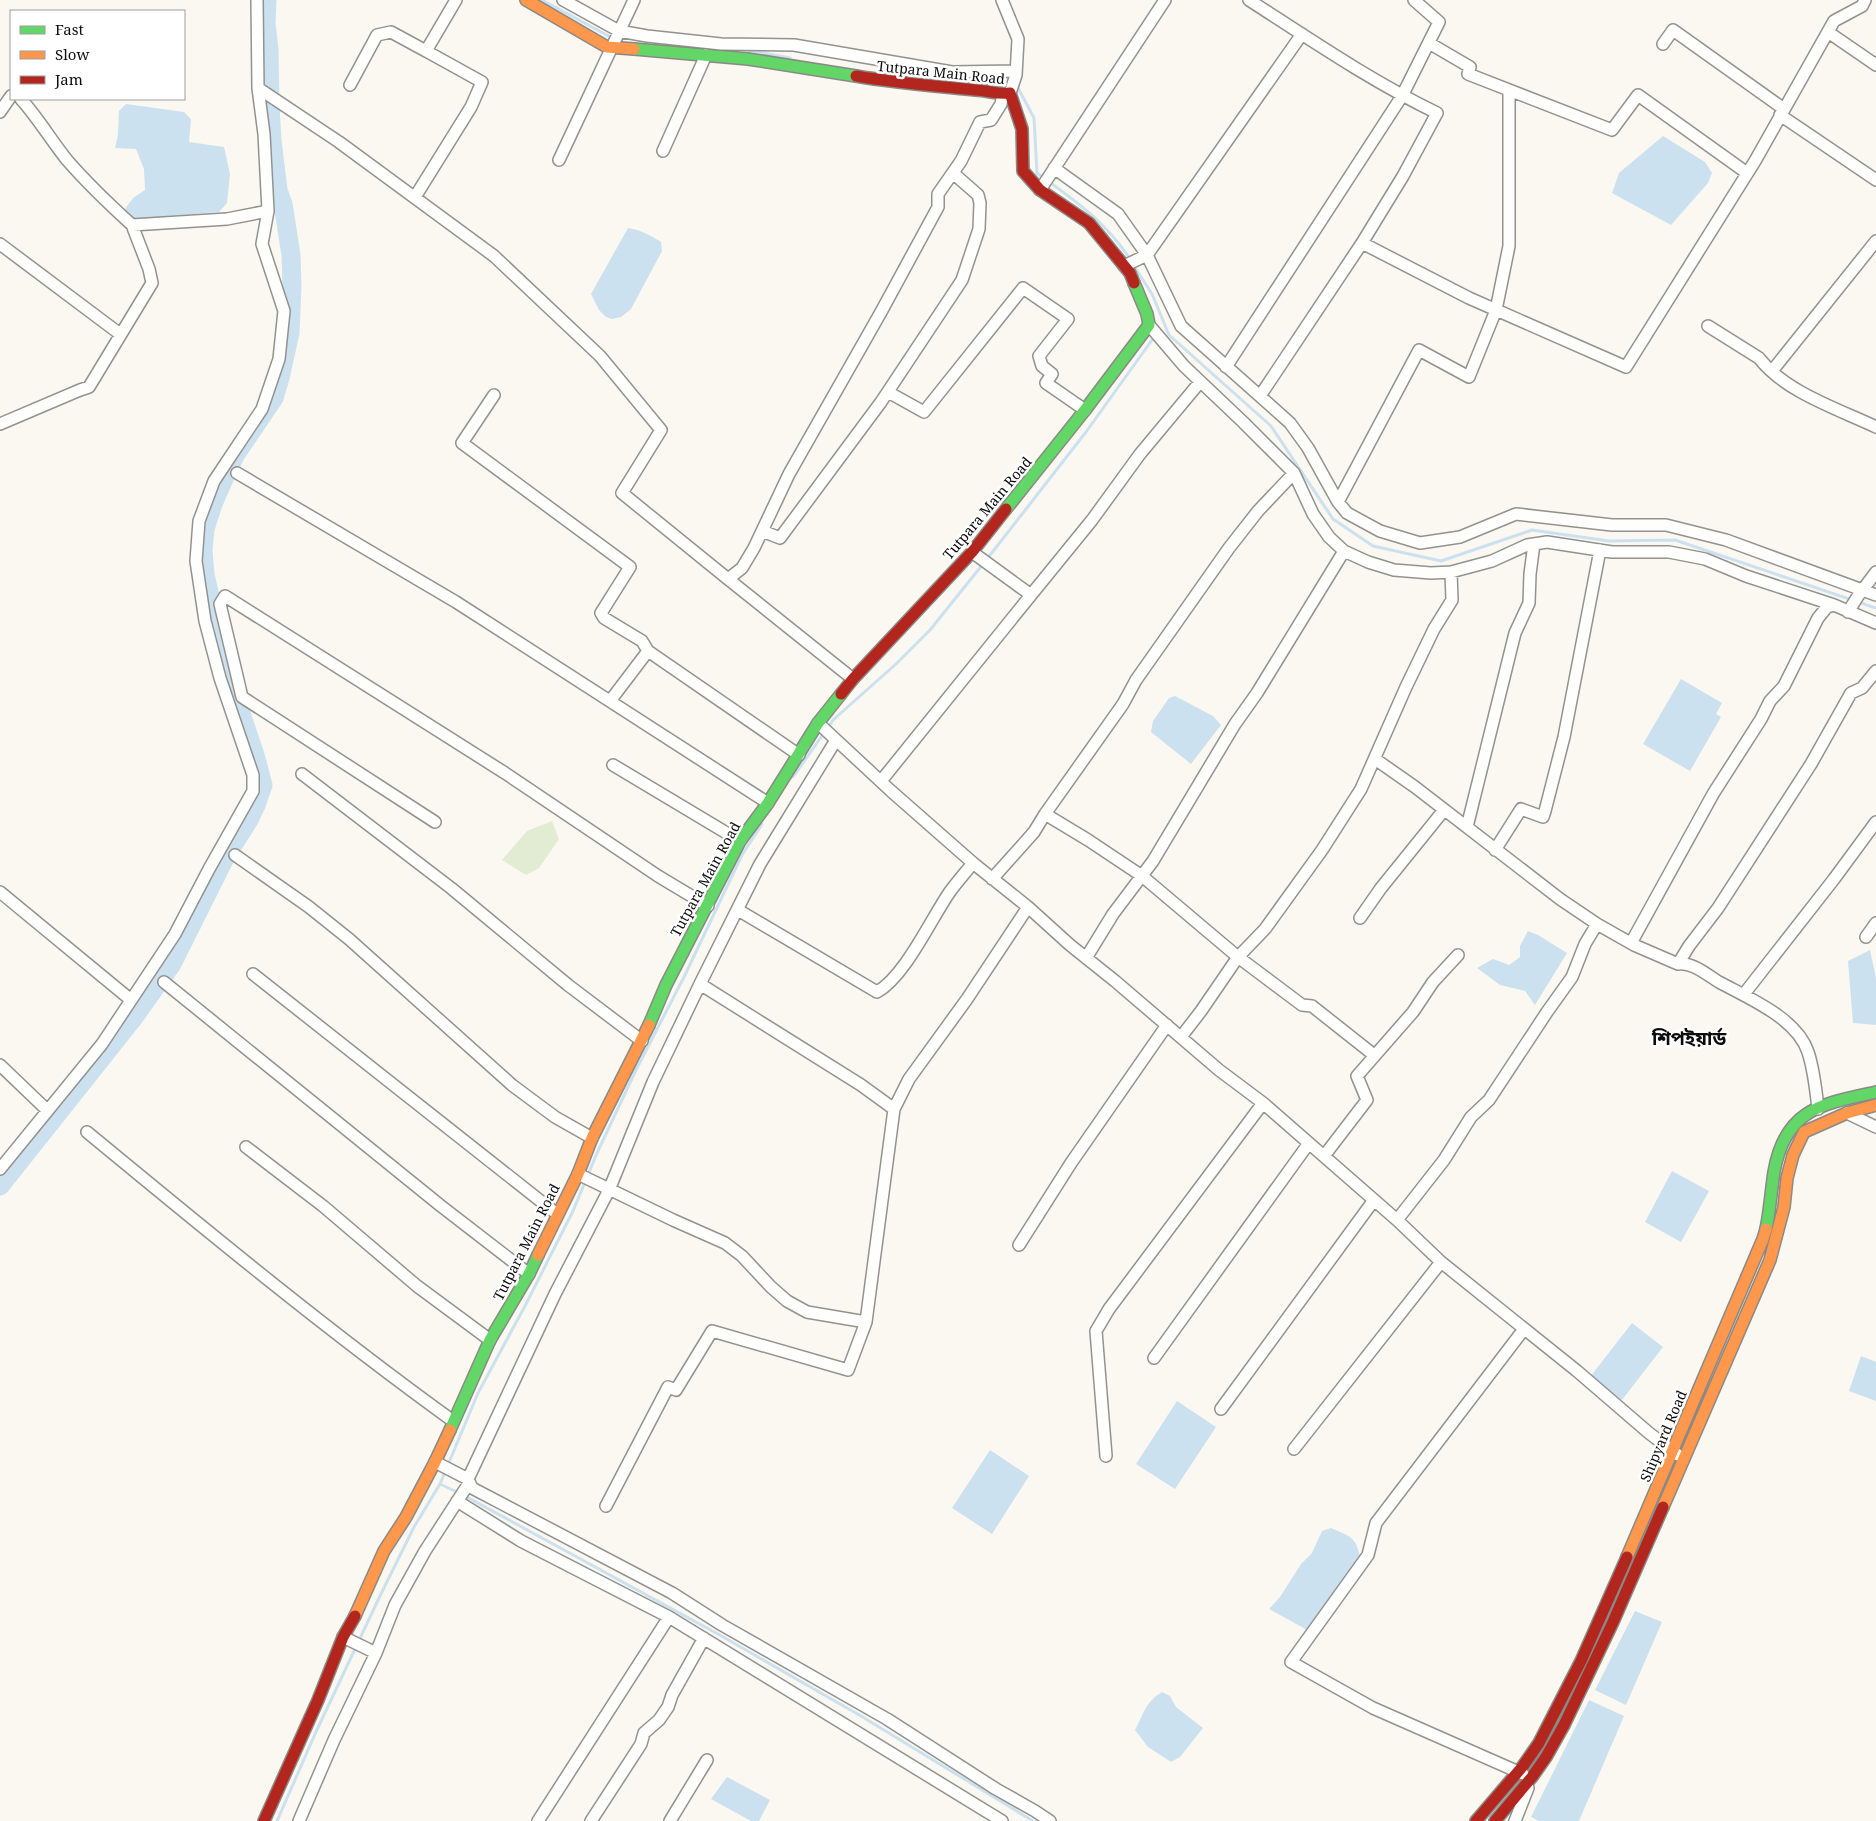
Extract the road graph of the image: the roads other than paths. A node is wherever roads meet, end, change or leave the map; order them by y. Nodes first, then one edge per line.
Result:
1 (257, 0) edge
2 (456, 0) edge
3 (526, 0) edge
4 (563, 0) edge
5 (634, 0) edge
6 (1002, 0) edge
7 (1165, 0) edge
8 (1250, 0) edge
9 (1414, 0) edge
10 (1865, 0) edge
11 (1828, 32) junction
12 (1302, 34) junction
13 (615, 39) junction
14 (1429, 43) junction
15 (1663, 44) dead end
16 (426, 51) junction
17 (706, 55) junction
18 (1876, 65) edge
19 (1016, 73) junction
20 (350, 86) dead end
21 (258, 88) junction
22 (1509, 90) junction
23 (1006, 93) junction
24 (1402, 96) junction
25 (10, 97) edge
26 (22, 100) edge
27 (0, 112) edge
28 (1782, 112) junction
29 (663, 151) dead end
30 (559, 160) dead end
31 (1053, 170) junction
32 (953, 173) junction
33 (1747, 173) junction
34 (1876, 180) edge
35 (1042, 188) junction
36 (415, 197) junction
37 (268, 211) junction
38 (132, 225) junction
39 (1876, 240) edge
40 (1362, 243) junction
41 (0, 244) edge
42 (1134, 262) junction
43 (1496, 310) junction
44 (1149, 325) junction
45 (1708, 326) dead end
46 (120, 334) junction
47 (1226, 367) junction
48 (1772, 371) junction
49 (1200, 382) junction
50 (888, 392) junction
51 (494, 395) dead end
52 (1260, 396) junction
53 (1085, 410) junction
54 (0, 424) edge
55 (1876, 427) edge
56 (237, 473) dead end
57 (1294, 473) junction
58 (1338, 502) junction
59 (762, 532) junction
60 (1534, 544) junction
61 (1600, 550) junction
62 (1344, 551) junction
63 (980, 559) junction
64 (1451, 572) junction
65 (1876, 572) edge
66 (728, 579) junction
67 (1031, 595) junction
68 (1876, 595) edge
69 (1855, 601) junction
70 (1834, 605) junction
71 (1876, 623) edge
72 (648, 651) junction
73 (1876, 671) edge
74 (854, 679) junction
75 (610, 701) junction
76 (818, 723) junction
77 (836, 740) junction
78 (799, 755) junction
79 (1375, 759) junction
80 (613, 766) dead end
81 (302, 774) dead end
82 (881, 781) junction
83 (768, 803) junction
84 (1444, 810) junction
85 (1045, 814) junction
86 (434, 822) dead end
87 (1876, 822) edge
88 (1466, 827) junction
89 (740, 841) junction
90 (1495, 850) junction
91 (235, 855) dead end
92 (973, 862) junction
93 (1142, 876) junction
94 (992, 879) junction
95 (0, 892) edge
96 (708, 906) junction
97 (1028, 907) junction
98 (738, 910) junction
99 (1360, 918) dead end
100 (1876, 923) edge
101 (1597, 924) junction
102 (1866, 937) dead end
103 (1631, 943) junction
104 (1458, 955) dead end
105 (1238, 957) junction
106 (1086, 958) junction
107 (1678, 964) junction
108 (253, 974) dead end
109 (164, 982) dead end
110 (700, 984) junction
111 (1744, 994) junction
112 (131, 1000) junction
113 (1167, 1025) junction
114 (1181, 1037) junction
115 (642, 1041) junction
116 (1374, 1055) junction
117 (0, 1065) edge
118 (1876, 1092) edge
119 (1263, 1103) junction
120 (1876, 1105) edge
121 (894, 1109) junction
122 (1818, 1109) junction
123 (47, 1110) junction
124 (1847, 1113) junction
125 (1876, 1127) edge
126 (87, 1132) dead end
127 (592, 1138) junction
128 (1309, 1143) junction
129 (246, 1147) dead end
130 (1324, 1156) junction
131 (0, 1169) edge
132 (578, 1174) junction
133 (609, 1190) junction
134 (1374, 1200) junction
135 (557, 1214) junction
136 (1398, 1220) junction
137 (1019, 1245) dead end
138 (1441, 1262) junction
139 (530, 1274) junction
140 (866, 1322) junction
141 (1524, 1329) junction
142 (490, 1340) junction
143 (1154, 1358) dead end
144 (1221, 1410) dead end
145 (453, 1421) junction
146 (1294, 1449) dead end
147 (1672, 1452) junction
148 (1106, 1456) dead end
149 (1683, 1459) junction
150 (435, 1462) junction
151 (468, 1481) junction
152 (457, 1501) junction
153 (606, 1506) dead end
154 (669, 1617) junction
155 (343, 1637) junction
156 (704, 1638) junction
157 (376, 1653) junction
158 (708, 1760) dead end
159 (1518, 1772) junction
160 (1532, 1777) junction
161 (264, 1821) edge
162 (299, 1821) edge
163 (538, 1821) edge
164 (591, 1821) edge
165 (670, 1821) edge
166 (1002, 1821) edge
167 (1050, 1821) edge
168 (1476, 1821) edge
169 (1495, 1821) edge
170 (1515, 1821) edge

1 - 21 street
2 - 16 street
3 - 13 street, Tutpara Main Road
4 - 13 street
5 - 13 street
6 - 19 street
7 - 31 street
8 - 12 street
9 - 14 street
10 - 11 street
11 - 18 street
11 - 28 street
12 - 24 street
12 - 42 street
13 - 17 street, Tutpara Main Road
13 - 19 street
13 - 30 street
14 - 22 street
14 - 24 street
15 - 28 street
16 - 20 street
16 - 36 street
17 - 23 street, Tutpara Main Road
17 - 29 street
19 - 23 street
21 - 36 street
21 - 37 street
22 - 33 street
22 - 43 street
23 - 32 street
23 - 35 street, Tutpara Main Road
24 - 40 street
24 - 47 street
25 - 27 street
26 - 38 street
28 - 33 street
28 - 34 street
31 - 35 street
31 - 42 street
32 - 50 street
32 - 59 street
33 - 43 street
35 - 42 street, Tutpara Main Road
36 - 66 street
37 - 38 street
37 - 112 street
38 - 46 street
39 - 48 street
40 - 43 street
40 - 52 street
41 - 46 street
42 - 44 street, Tutpara Main Road
42 - 47 street
43 - 58 street
44 - 49 street
44 - 53 street, Tutpara Main Road
45 - 48 street
46 - 54 street
47 - 52 street
48 - 55 street
49 - 57 street
49 - 67 street
50 - 53 street
50 - 59 street
51 - 72 street
52 - 58 street
53 - 63 street, Tutpara Main Road
56 - 75 street
57 - 62 street
57 - 85 street
58 - 69 street
59 - 66 street
60 - 61 street
60 - 64 street
60 - 88 street
61 - 70 street
61 - 90 street
62 - 64 street
62 - 93 street
63 - 67 street
63 - 74 street, Tutpara Main Road
64 - 79 street
65 - 69 street
66 - 74 street
67 - 82 street
68 - 69 street
69 - 70 street
69 - 71 street
70 - 103 street
72 - 75 street
72 - 78 street
73 - 107 street
74 - 76 street, Tutpara Main Road
75 - 83 street
76 - 77 street
76 - 78 street, Tutpara Main Road
77 - 82 street
77 - 98 street
78 - 83 street, Tutpara Main Road
79 - 84 street
79 - 105 street
80 - 89 street
81 - 115 street
82 - 92 street
83 - 89 street, Tutpara Main Road
84 - 88 street
84 - 99 street
85 - 93 street
85 - 94 street
86 - 96 street
87 - 111 street
88 - 90 street
89 - 96 street, Tutpara Main Road
90 - 101 street
91 - 127 street
92 - 94 street
92 - 98 street
93 - 105 street
93 - 106 street
94 - 97 street
95 - 112 street
96 - 115 street, Tutpara Main Road
97 - 106 street
97 - 121 street
98 - 110 street
100 - 102 street
101 - 103 street
101 - 136 street
103 - 107 street
104 - 116 street
105 - 114 street
105 - 116 street
106 - 113 street
107 - 111 street
108 - 135 street
109 - 139 street
110 - 121 street
110 - 133 street
111 - 122 street
112 - 123 street
113 - 114 street
113 - 137 street
114 - 119 street
115 - 127 street, Tutpara Main Road
116 - 130 street
117 - 123 street
118 - 122 street, Shipyard Road
119 - 128 street
119 - 148 street
120 - 124 street
121 - 140 street
122 - 147 street, Shipyard Road
123 - 131 street
124 - 125 street
124 - 149 street, Shipyard Road
126 - 145 street
127 - 132 street, Tutpara Main Road
128 - 130 street
128 - 143 street
129 - 142 street
130 - 134 street
132 - 133 street
132 - 135 street, Tutpara Main Road
133 - 140 street
133 - 151 street
134 - 136 street
134 - 144 street
135 - 139 street, Tutpara Main Road
136 - 138 street
138 - 141 street
138 - 146 street
139 - 142 street, Tutpara Main Road
140 - 153 street
141 - 147 street
141 - 159 street
142 - 145 street, Tutpara Main Road
145 - 150 street, Tutpara Main Road
147 - 149 street
147 - 159 street, Shipyard Road
149 - 160 street, Shipyard Road
150 - 151 street
150 - 155 street, Tutpara Main Road
151 - 152 street
151 - 167 street
152 - 154 street
152 - 157 street
154 - 156 street
154 - 163 street
155 - 157 street
155 - 161 street, Tutpara Main Road
156 - 164 street
156 - 166 street
157 - 162 street
158 - 165 street
159 - 160 street
159 - 168 street, Shipyard Road
160 - 169 street, Shipyard Road
160 - 170 street

